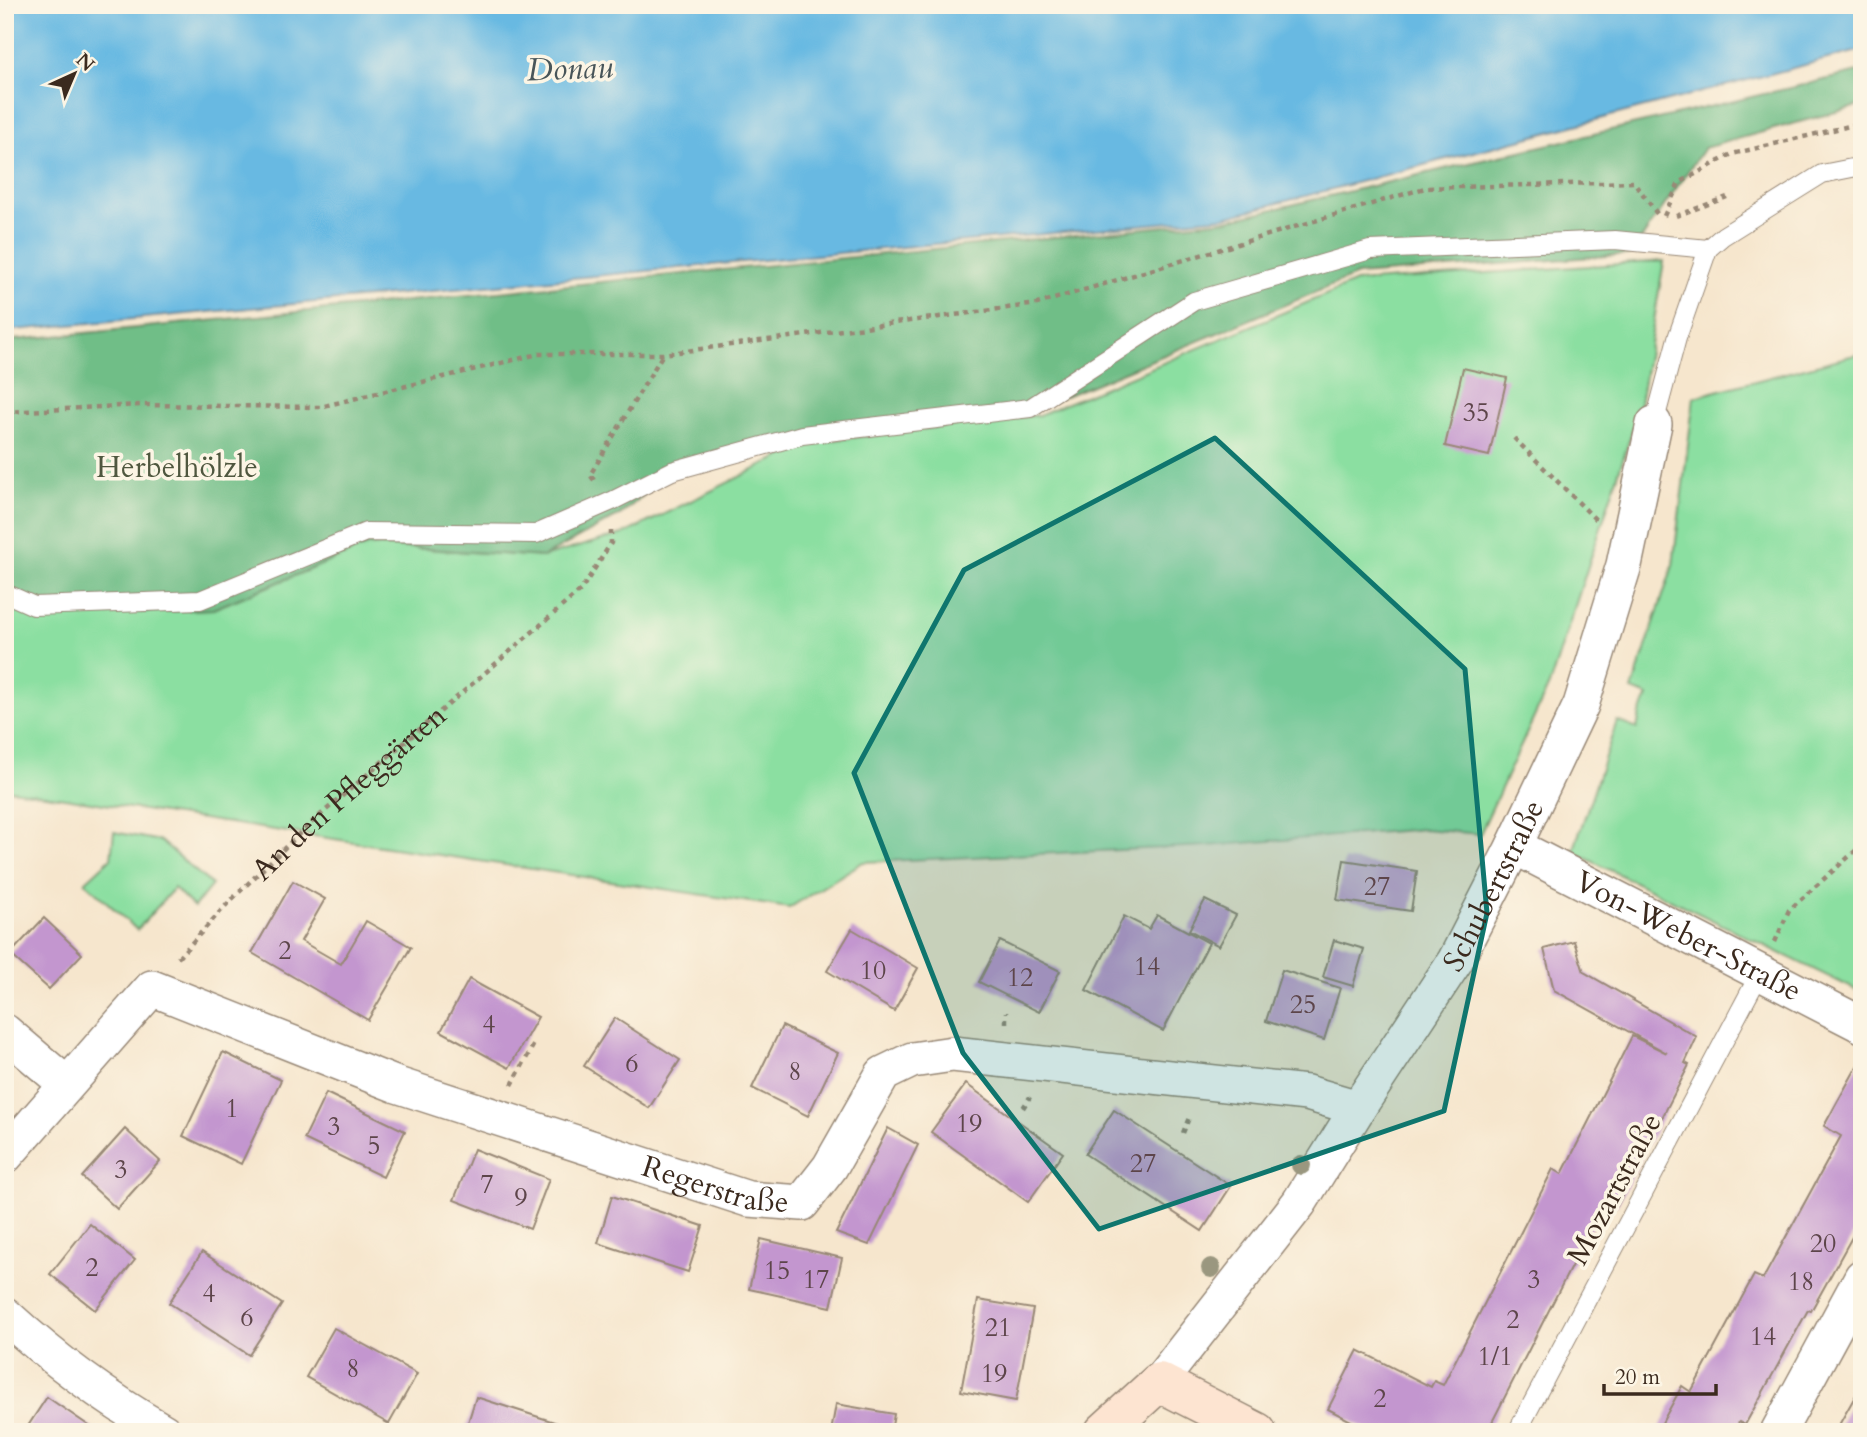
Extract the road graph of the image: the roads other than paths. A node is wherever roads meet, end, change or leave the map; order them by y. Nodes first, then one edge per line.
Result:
1 (1862, 166) edge
2 (1708, 248) junction
3 (1654, 424) joint
4 (5, 593) edge
5 (1514, 846) junction
6 (1760, 973) junction
7 (1862, 1025) edge
8 (5, 1032) edge
9 (66, 1084) junction
10 (1358, 1108) junction
11 (5, 1156) edge
12 (1862, 1277) edge
13 (5, 1315) edge
14 (1159, 1382) junction
15 (164, 1432) edge
16 (1104, 1432) edge
17 (1257, 1432) edge
18 (1517, 1432) edge
19 (1778, 1432) edge

1 - 2 lane
2 - 3 lane, Schubertstraße
2 - 4 lane
3 - 5 street, Schubertstraße
5 - 6 street, Von-Weber-Straße
5 - 10 street, Schubertstraße
6 - 7 street, Von-Weber-Straße
6 - 18 lane, Mozartstraße
8 - 9 street
9 - 10 street, Regerstraße
9 - 11 street
10 - 14 street, Schubertstraße
12 - 19 street
13 - 15 street
14 - 16 street, Schubertstraße
14 - 17 street

